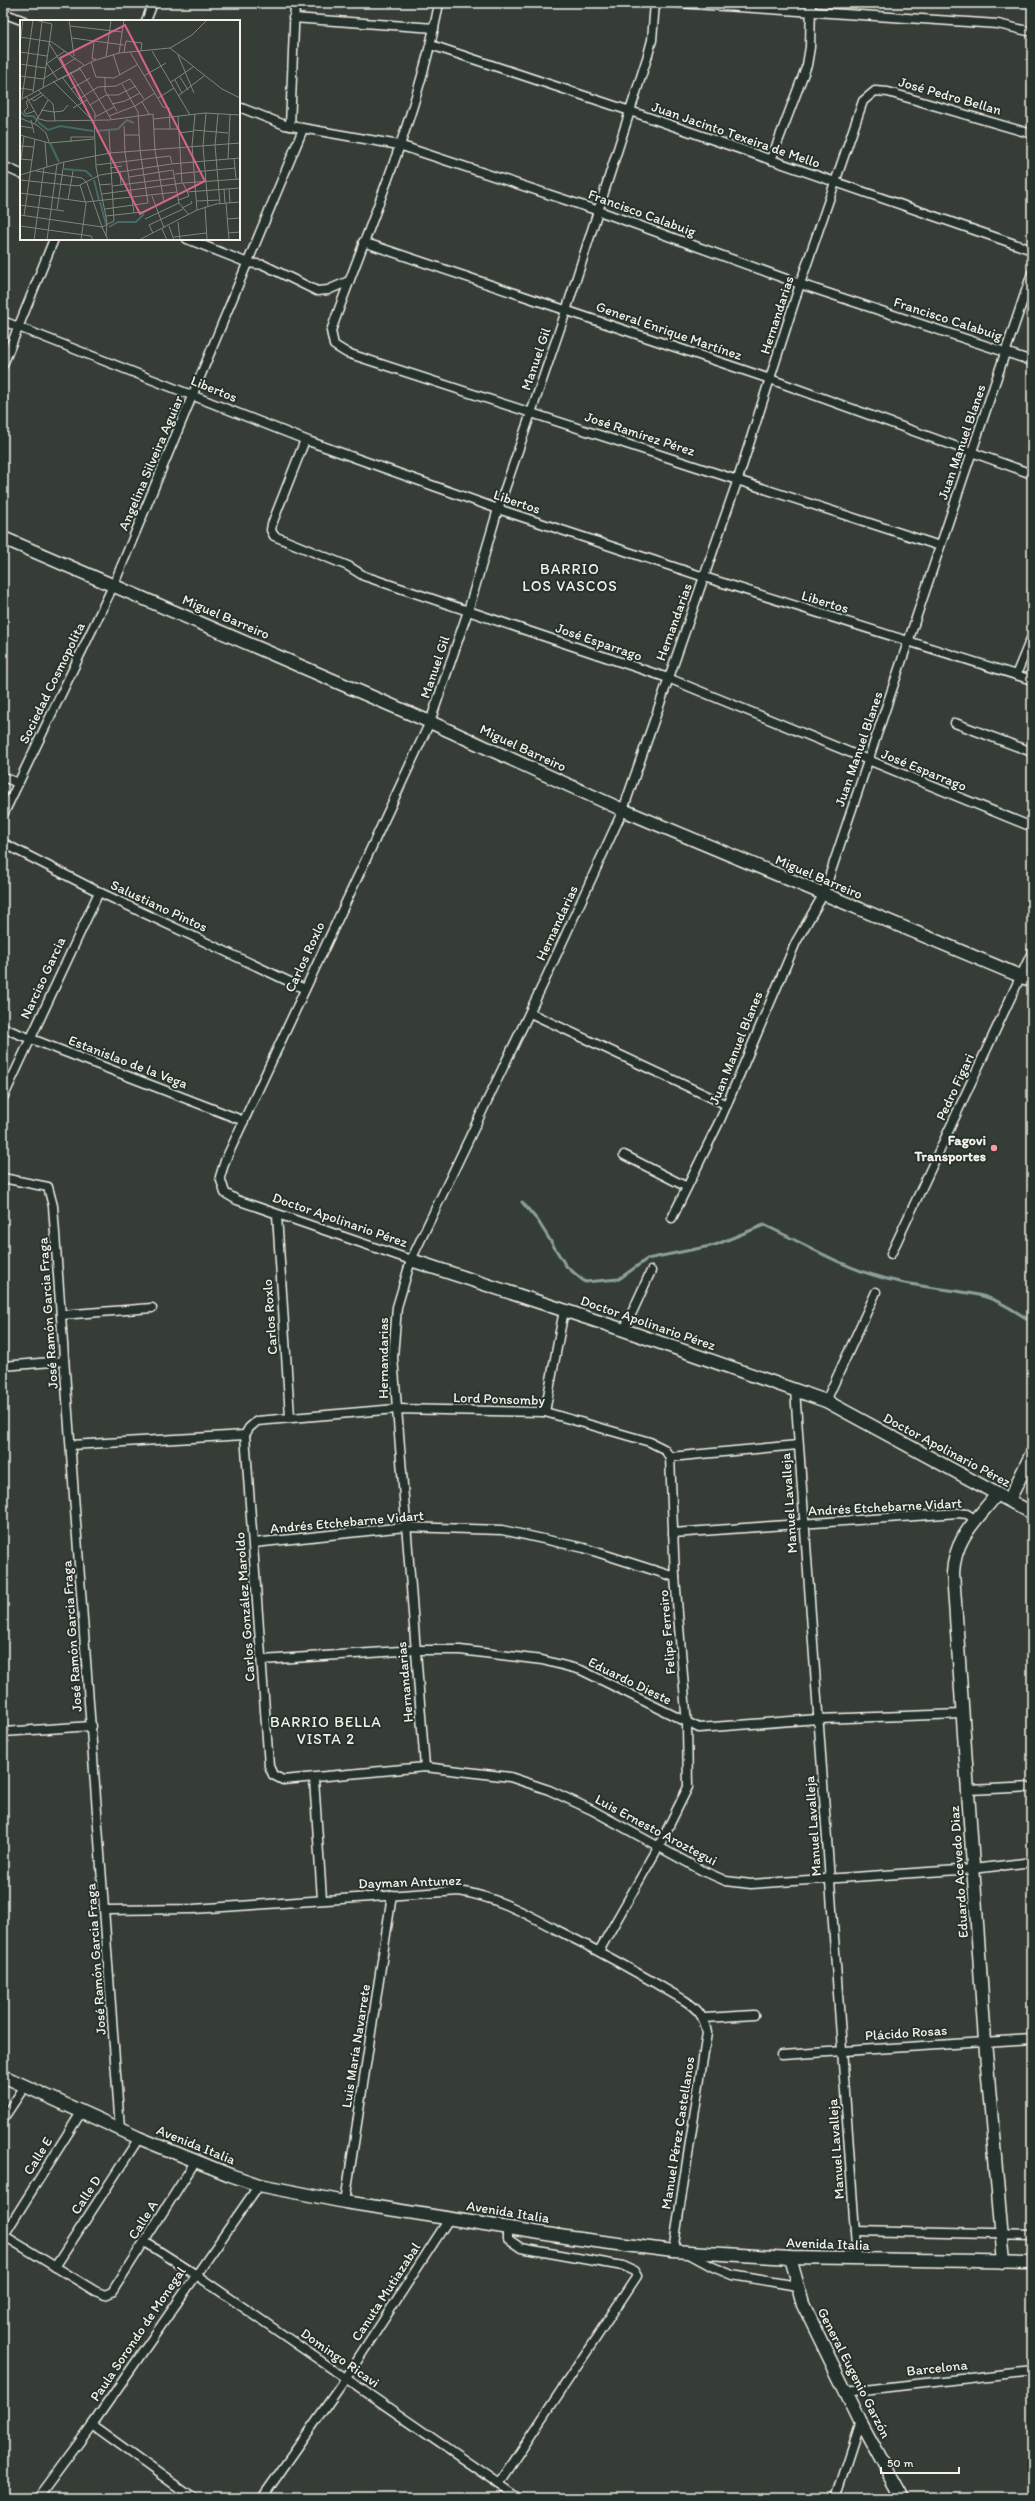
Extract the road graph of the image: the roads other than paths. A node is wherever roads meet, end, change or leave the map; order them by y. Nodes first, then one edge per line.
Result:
1 (153, 3) edge
2 (295, 3) edge
3 (439, 3) edge
4 (655, 3) edge
5 (677, 3) edge
6 (810, 7) edge
7 (3, 13) edge
8 (293, 18) junction
9 (21, 20) edge
10 (146, 20) edge
11 (434, 28) junction
12 (1032, 32) edge
13 (431, 45) junction
14 (863, 101) joint
15 (240, 106) edge
16 (630, 111) junction
17 (290, 126) junction
18 (303, 129) junction
19 (1032, 134) edge
20 (399, 146) junction
21 (771, 160) junction
22 (3, 166) edge
23 (20, 174) edge
24 (834, 183) junction
25 (599, 211) junction
26 (54, 240) edge
27 (190, 240) edge
28 (363, 242) junction
29 (1032, 250) edge
30 (248, 262) junction
31 (1032, 274) edge
32 (349, 281) junction
33 (800, 284) junction
34 (566, 310) junction
35 (3, 321) edge
36 (18, 327) junction
37 (1006, 352) junction
38 (1032, 361) edge
39 (3, 365) edge
40 (770, 379) junction
41 (194, 395) junction
42 (531, 413) junction
43 (305, 440) junction
44 (972, 451) junction
45 (1032, 474) edge
46 (738, 479) junction
47 (498, 509) junction
48 (3, 538) edge
49 (940, 546) junction
50 (704, 577) junction
51 (114, 584) junction
52 (468, 611) junction
53 (1032, 636) edge
54 (909, 642) junction
55 (1016, 675) junction
56 (668, 678) junction
57 (1032, 680) edge
58 (430, 722) junction
59 (955, 723) dead end
60 (1032, 752) edge
61 (869, 762) junction
62 (3, 778) edge
63 (18, 783) junction
64 (623, 810) junction
65 (3, 815) edge
66 (1032, 827) edge
67 (3, 843) edge
68 (99, 892) junction
69 (823, 895) junction
70 (1032, 952) edge
71 (1026, 979) edge
72 (305, 989) junction
73 (530, 1012) junction
74 (3, 1028) edge
75 (30, 1038) junction
76 (3, 1098) edge
77 (727, 1105) junction
78 (244, 1120) junction
79 (624, 1155) dead end
80 (3, 1178) edge
81 (687, 1187) junction
82 (237, 1200) joint
83 (277, 1215) junction
84 (672, 1218) dead end
85 (892, 1254) dead end
86 (411, 1260) junction
87 (651, 1270) dead end
88 (876, 1292) dead end
89 (152, 1308) dead end
90 (564, 1310) junction
91 (61, 1315) junction
92 (624, 1330) junction
93 (64, 1361) junction
94 (3, 1366) edge
95 (795, 1390) junction
96 (826, 1401) junction
97 (396, 1409) junction
98 (545, 1412) junction
99 (290, 1417) junction
100 (245, 1435) junction
101 (71, 1445) junction
102 (798, 1445) junction
103 (1032, 1453) edge
104 (670, 1457) junction
105 (997, 1494) junction
106 (1009, 1500) junction
107 (1032, 1512) edge
108 (976, 1520) junction
109 (804, 1524) junction
110 (405, 1527) junction
111 (673, 1533) junction
112 (254, 1543) junction
113 (675, 1577) junction
114 (416, 1650) junction
115 (262, 1660) junction
116 (962, 1714) junction
117 (818, 1718) junction
118 (687, 1725) junction
119 (92, 1726) junction
120 (3, 1732) edge
121 (425, 1768) junction
122 (273, 1775) joint
123 (314, 1779) junction
124 (1032, 1787) edge
125 (969, 1790) junction
126 (659, 1846) junction
127 (1032, 1862) edge
128 (973, 1868) junction
129 (830, 1878) junction
130 (392, 1895) junction
131 (322, 1899) junction
132 (106, 1910) junction
133 (599, 1951) junction
134 (754, 2015) dead end
135 (705, 2018) junction
136 (1032, 2039) edge
137 (985, 2041) junction
138 (843, 2050) junction
139 (782, 2055) dead end
140 (3, 2076) edge
141 (25, 2086) junction
142 (82, 2111) junction
143 (3, 2119) edge
144 (120, 2129) junction
145 (138, 2138) junction
146 (195, 2162) junction
147 (259, 2185) junction
148 (345, 2202) junction
149 (449, 2219) junction
150 (508, 2228) junction
151 (855, 2231) junction
152 (1002, 2234) junction
153 (3, 2235) edge
154 (1032, 2235) edge
155 (145, 2242) junction
156 (679, 2251) junction
157 (790, 2258) junction
158 (857, 2260) junction
159 (1004, 2262) junction
160 (1032, 2262) edge
161 (55, 2267) junction
162 (195, 2274) junction
163 (797, 2286) junction
164 (1032, 2371) edge
165 (346, 2378) junction
166 (845, 2392) junction
167 (860, 2421) junction
168 (92, 2425) junction
169 (499, 2484) junction
170 (38, 2498) edge
171 (193, 2498) edge
172 (262, 2498) edge
173 (519, 2498) edge
174 (835, 2498) edge
175 (902, 2498) edge

1 - 10 street
2 - 8 street
3 - 11 street
4 - 16 street, Manuel Gil
5 - 6 street
6 - 12 street
6 - 21 street
7 - 9 street
8 - 11 street
8 - 17 street
11 - 13 street
13 - 16 street, Juan Jacinto Texeira de Mello
13 - 20 street
14 - 19 street, José Pedro Bellan
14 - 24 street, Hernandarias
15 - 17 street, Francisco Calabuig
16 - 21 street, Juan Jacinto Texeira de Mello
16 - 25 street, Manuel Gil
17 - 18 street, Francisco Calabuig
18 - 20 street, Francisco Calabuig
18 - 30 street, Angelina Silveira Aguiar
20 - 25 street, Francisco Calabuig
20 - 28 street
21 - 24 street, Juan Jacinto Texeira de Mello
22 - 23 street
24 - 29 street, Juan Jacinto Texeira de Mello
24 - 33 street, Hernandarias
25 - 33 street, Francisco Calabuig
25 - 34 street, Manuel Gil
26 - 36 street
27 - 30 street
28 - 32 street
28 - 34 street, General Enrique Martínez
30 - 32 street
30 - 41 street, Angelina Silveira Aguiar
31 - 37 street, Juan Manuel Blanes
32 - 42 street, José Ramírez Pérez
33 - 37 street, Francisco Calabuig
33 - 40 street, Hernandarias
34 - 40 street, General Enrique Martínez
34 - 42 street, Manuel Gil
35 - 36 street, Libertos
36 - 39 street
36 - 41 street, Libertos
37 - 38 street, Francisco Calabuig
37 - 44 street, Juan Manuel Blanes
40 - 44 street, General Enrique Martínez
40 - 46 street, Hernandarias
41 - 43 street, Libertos
41 - 51 street, Angelina Silveira Aguiar
42 - 46 street, José Ramírez Pérez
42 - 47 street, Manuel Gil
43 - 47 street, Libertos
43 - 52 street, José Esparrago
44 - 45 street, General Enrique Martínez
44 - 49 street, Juan Manuel Blanes
46 - 49 street, José Ramírez Pérez
46 - 50 street, Hernandarias
47 - 50 street, Libertos
47 - 52 street, Manuel Gil
48 - 51 street, Miguel Barreiro
49 - 54 street, Juan Manuel Blanes
50 - 54 street, Libertos
50 - 56 street, Hernandarias
51 - 58 street, Miguel Barreiro
51 - 63 street, Sociedad Cosmopolita
52 - 56 street, José Esparrago
52 - 58 street, Manuel Gil
53 - 55 street
54 - 55 street, Libertos
54 - 61 street, Juan Manuel Blanes
55 - 57 street, Libertos
56 - 61 street, José Esparrago
56 - 64 street, Hernandarias
58 - 64 street, Miguel Barreiro
58 - 72 street, Carlos Roxlo
59 - 60 street
61 - 66 street, José Esparrago
61 - 69 street, Juan Manuel Blanes
62 - 63 street
63 - 65 street, Sociedad Cosmopolita
64 - 69 street, Miguel Barreiro
64 - 73 street, Hernandarias
67 - 68 street, Salustiano Pintos
68 - 72 street, Salustiano Pintos
68 - 75 street, Narciso Garcia
69 - 71 street, Miguel Barreiro
69 - 77 street, Juan Manuel Blanes
70 - 71 street, Pedro Figari
71 - 85 street, Pedro Figari
72 - 78 street, Carlos Roxlo
73 - 77 street
73 - 86 street, Hernandarias
74 - 75 street, Estanislao de la Vega
75 - 76 street, Narciso Garcia
75 - 78 street, Estanislao de la Vega
77 - 81 street, Juan Manuel Blanes
78 - 82 street, Carlos Roxlo
79 - 81 street
80 - 91 street, José Ramón Garcia Fraga
81 - 84 street, Juan Manuel Blanes
82 - 83 street, Doctor Apolinario Pérez
83 - 86 street, Doctor Apolinario Pérez
83 - 99 street, Carlos Roxlo
86 - 90 street, Doctor Apolinario Pérez
86 - 97 street, Hernandarias
87 - 92 street
88 - 96 street
89 - 91 street
90 - 92 street, Doctor Apolinario Pérez
90 - 98 street
91 - 93 street, José Ramón Garcia Fraga
92 - 95 street, Doctor Apolinario Pérez
93 - 94 street
93 - 101 street, José Ramón Garcia Fraga
95 - 96 street, Doctor Apolinario Pérez
95 - 102 street, Manuel Lavalleja
96 - 105 street, Doctor Apolinario Pérez
97 - 98 street, Lord Ponsomby
97 - 99 street, Lord Ponsomby
97 - 110 street, Hernandarias
98 - 104 street, Lord Ponsomby
99 - 100 street, Lord Ponsomby
100 - 101 street
100 - 112 street, Carlos González Maroldo
101 - 119 street, José Ramón Garcia Fraga
102 - 104 street
102 - 109 street, Manuel Lavalleja
103 - 106 street
104 - 111 street, Felipe Ferreiro
105 - 106 street, Doctor Apolinario Pérez
105 - 108 street, Eduardo Acevedo Diaz
106 - 107 street, Doctor Apolinario Pérez
108 - 109 street, Andrés Etchebarne Vidart
108 - 116 street, Eduardo Acevedo Diaz
109 - 111 street, Andrés Etchebarne Vidart
109 - 117 street, Manuel Lavalleja
110 - 112 street, Andrés Etchebarne Vidart
110 - 113 street, Andrés Etchebarne Vidart
110 - 114 street, Hernandarias
111 - 113 street, Felipe Ferreiro
112 - 115 street, Carlos González Maroldo
113 - 118 street, Felipe Ferreiro
114 - 115 street, Eduardo Dieste
114 - 118 street, Eduardo Dieste
114 - 121 street, Hernandarias
115 - 122 street, Carlos González Maroldo
116 - 117 street, Eduardo Dieste
116 - 125 street, Eduardo Acevedo Diaz
117 - 118 street, Eduardo Dieste
117 - 129 street, Manuel Lavalleja
118 - 126 street, Felipe Ferreiro
119 - 120 street
119 - 132 street, José Ramón Garcia Fraga
121 - 123 street, Luis Ernesto Aroztegui
121 - 126 street, Luis Ernesto Aroztegui
122 - 123 street, Luis Ernesto Aroztegui
123 - 131 street
124 - 125 street
125 - 128 street, Eduardo Acevedo Diaz
126 - 129 street, Luis Ernesto Aroztegui
126 - 133 street, Felipe Ferreiro
127 - 128 street, Luis Ernesto Aroztegui
128 - 129 street, Luis Ernesto Aroztegui
128 - 137 street, Eduardo Acevedo Diaz
129 - 138 street, Manuel Lavalleja
130 - 131 street, Dayman Antunez
130 - 133 street, Dayman Antunez
130 - 148 street, Luis María Navarrete
131 - 132 street, Dayman Antunez
132 - 144 street, José Ramón Garcia Fraga
133 - 135 street, Dayman Antunez
134 - 135 street
135 - 156 street, Manuel Pérez Castellanos
136 - 137 street, Plácido Rosas
137 - 138 street, Plácido Rosas
137 - 152 street, Eduardo Acevedo Diaz
138 - 139 street, Plácido Rosas
138 - 151 street, Manuel Lavalleja
140 - 141 street, Avenida Italia
141 - 142 street, Avenida Italia
141 - 143 street
142 - 144 street, Avenida Italia
142 - 153 street, Calle E
144 - 145 street, Avenida Italia
145 - 146 street, Avenida Italia
145 - 161 street, Calle D
146 - 147 street, Avenida Italia
146 - 155 street, Calle A
147 - 148 street, Avenida Italia
147 - 162 street, Paula Sorondo de Monegal
148 - 149 street, Avenida Italia
149 - 150 street, Avenida Italia
149 - 165 street, Canuta Mutiazabal
150 - 156 street, Avenida Italia
150 - 169 street
151 - 152 street
151 - 158 street, Manuel Lavalleja
152 - 154 street
152 - 159 street, Eduardo Acevedo Diaz
153 - 161 street
155 - 161 street, Calle A
155 - 162 street, Domingo Ricavi
156 - 157 street, Avenida Italia
156 - 163 street
157 - 158 street, Avenida Italia
157 - 163 street, General Eugenio Garzón
158 - 159 street, Avenida Italia
159 - 160 street, Avenida Italia
162 - 165 street, Domingo Ricavi
162 - 168 street, Paula Sorondo de Monegal
163 - 166 street, General Eugenio Garzón
164 - 166 street, Barcelona
165 - 169 street, Domingo Ricavi
165 - 172 street, Canuta Mutiazabal
166 - 167 street, General Eugenio Garzón
167 - 174 street
167 - 175 street, General Eugenio Garzón
168 - 170 street, Paula Sorondo de Monegal
168 - 171 street
169 - 173 street, Domingo Ricavi

